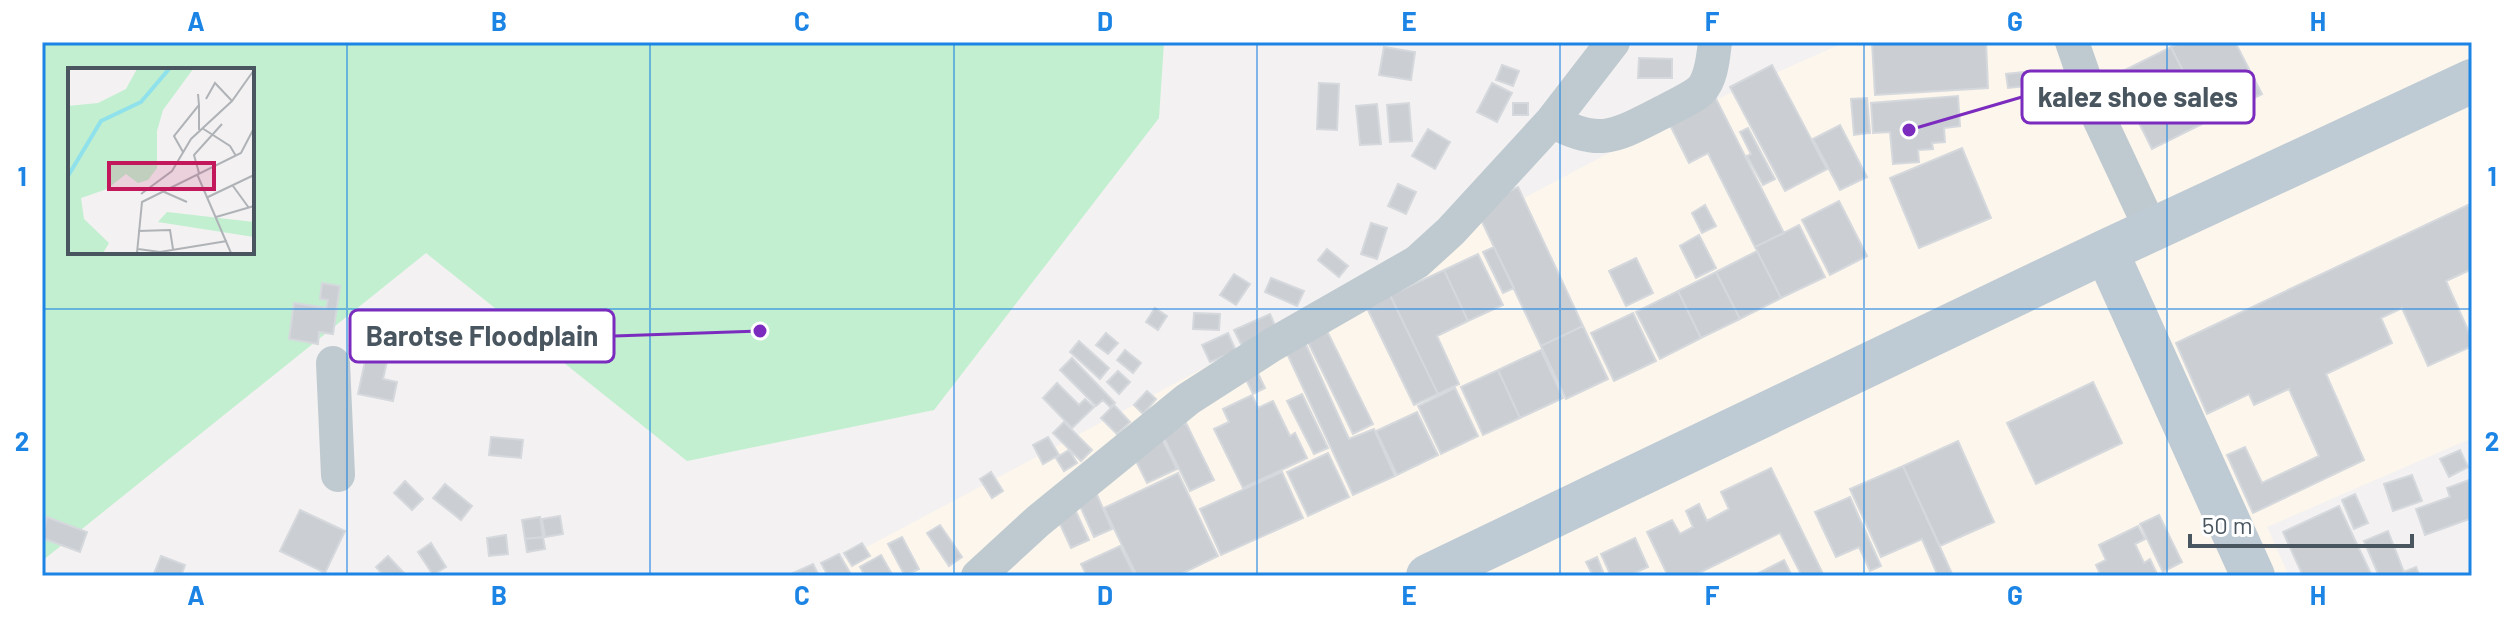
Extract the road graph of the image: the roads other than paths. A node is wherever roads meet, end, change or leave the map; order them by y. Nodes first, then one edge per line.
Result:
1 (1613, 42) edge
2 (1715, 42) edge
3 (2072, 42) edge
4 (2472, 81) edge
5 (1552, 121) junction
6 (2151, 229) junction
7 (2106, 251) junction
8 (333, 363) dead end
9 (338, 475) dead end
10 (978, 576) edge
11 (1428, 576) edge
12 (2253, 576) edge

1 - 5 street
2 - 5 street
3 - 6 street
4 - 6 main road
5 - 10 street
6 - 7 main road
7 - 11 main road
7 - 12 main road
8 - 9 street

